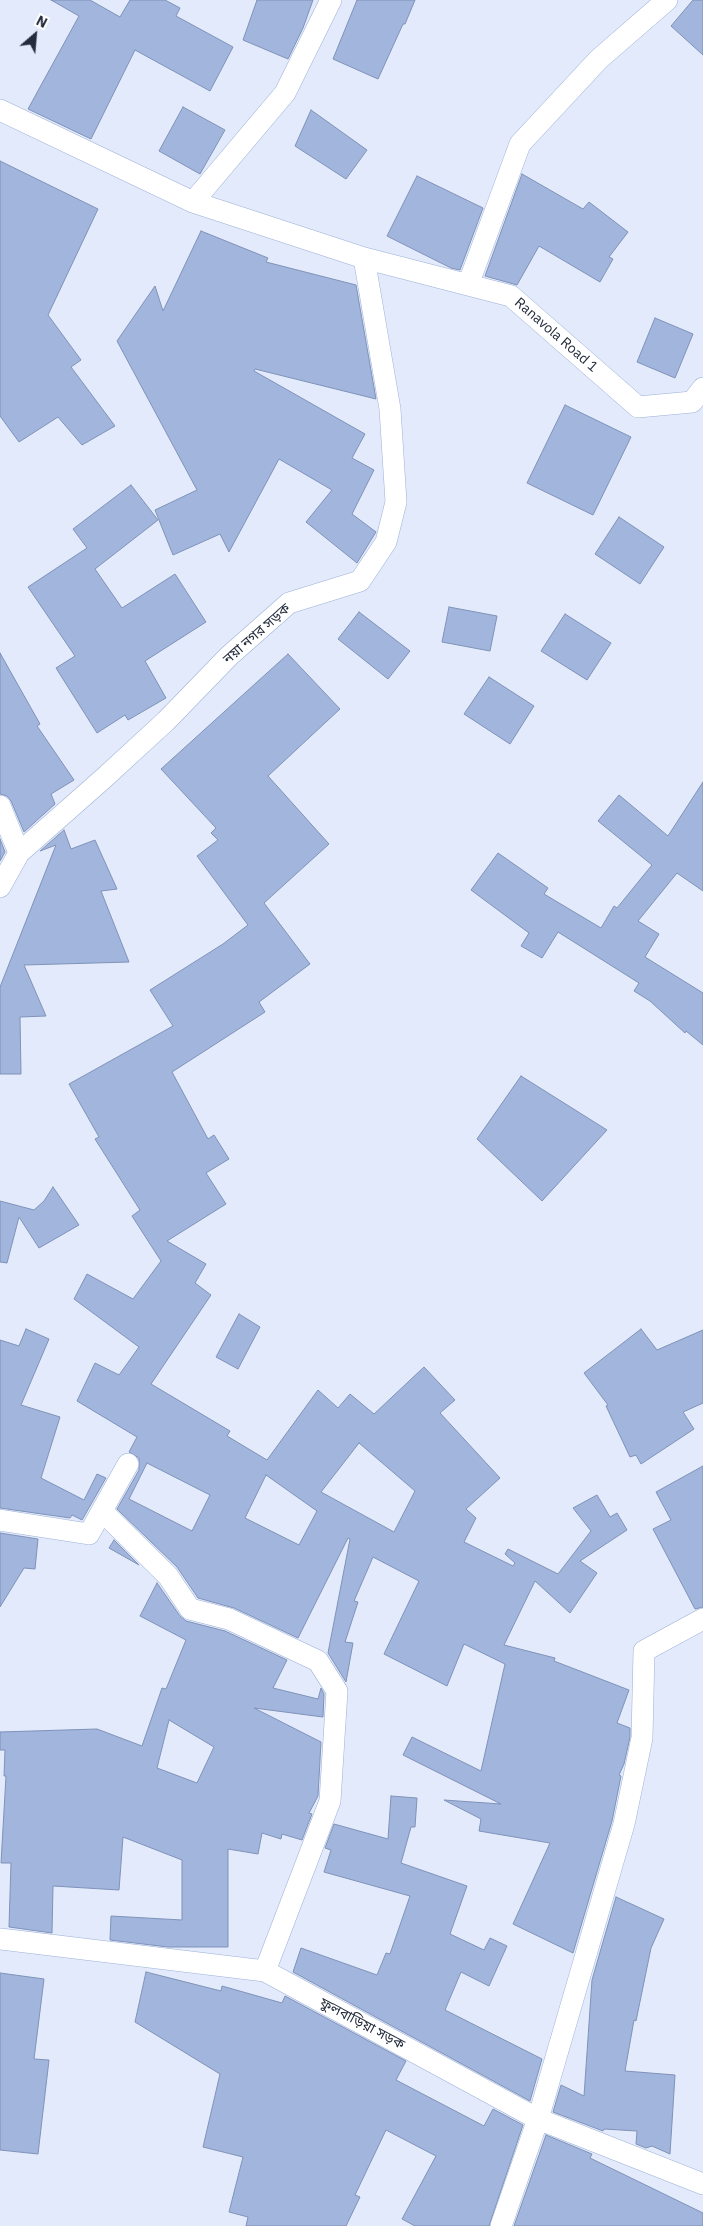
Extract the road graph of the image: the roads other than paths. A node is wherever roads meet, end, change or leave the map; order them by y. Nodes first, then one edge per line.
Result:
1 (330, 0) edge
2 (667, 0) edge
3 (0, 110) edge
4 (192, 202) junction
5 (364, 258) junction
6 (468, 285) junction
7 (703, 388) edge
8 (0, 806) edge
9 (18, 852) junction
10 (0, 887) edge
11 (128, 1464) dead end
12 (102, 1511) junction
13 (0, 1520) edge
14 (703, 1619) edge
15 (0, 1939) edge
16 (265, 1971) junction
17 (538, 2119) junction
18 (703, 2184) edge
19 (501, 2226) edge

1 - 4 street
2 - 6 street
3 - 4 street, Ranavola Road 1
4 - 5 street, Ranavola Road 1
5 - 6 street, Ranavola Road 1
5 - 9 street, নয়া নগর সড়ক
6 - 7 street, Ranavola Road 1
8 - 9 street
9 - 10 street, নয়া নগর সড়ক
11 - 12 street
12 - 13 street
12 - 16 street
14 - 17 street
15 - 16 street, ফুলবাড়িয়া সড়ক
16 - 17 street, ফুলবাড়িয়া সড়ক
17 - 18 street, ফুলবাড়িয়া সড়ক
17 - 19 street

